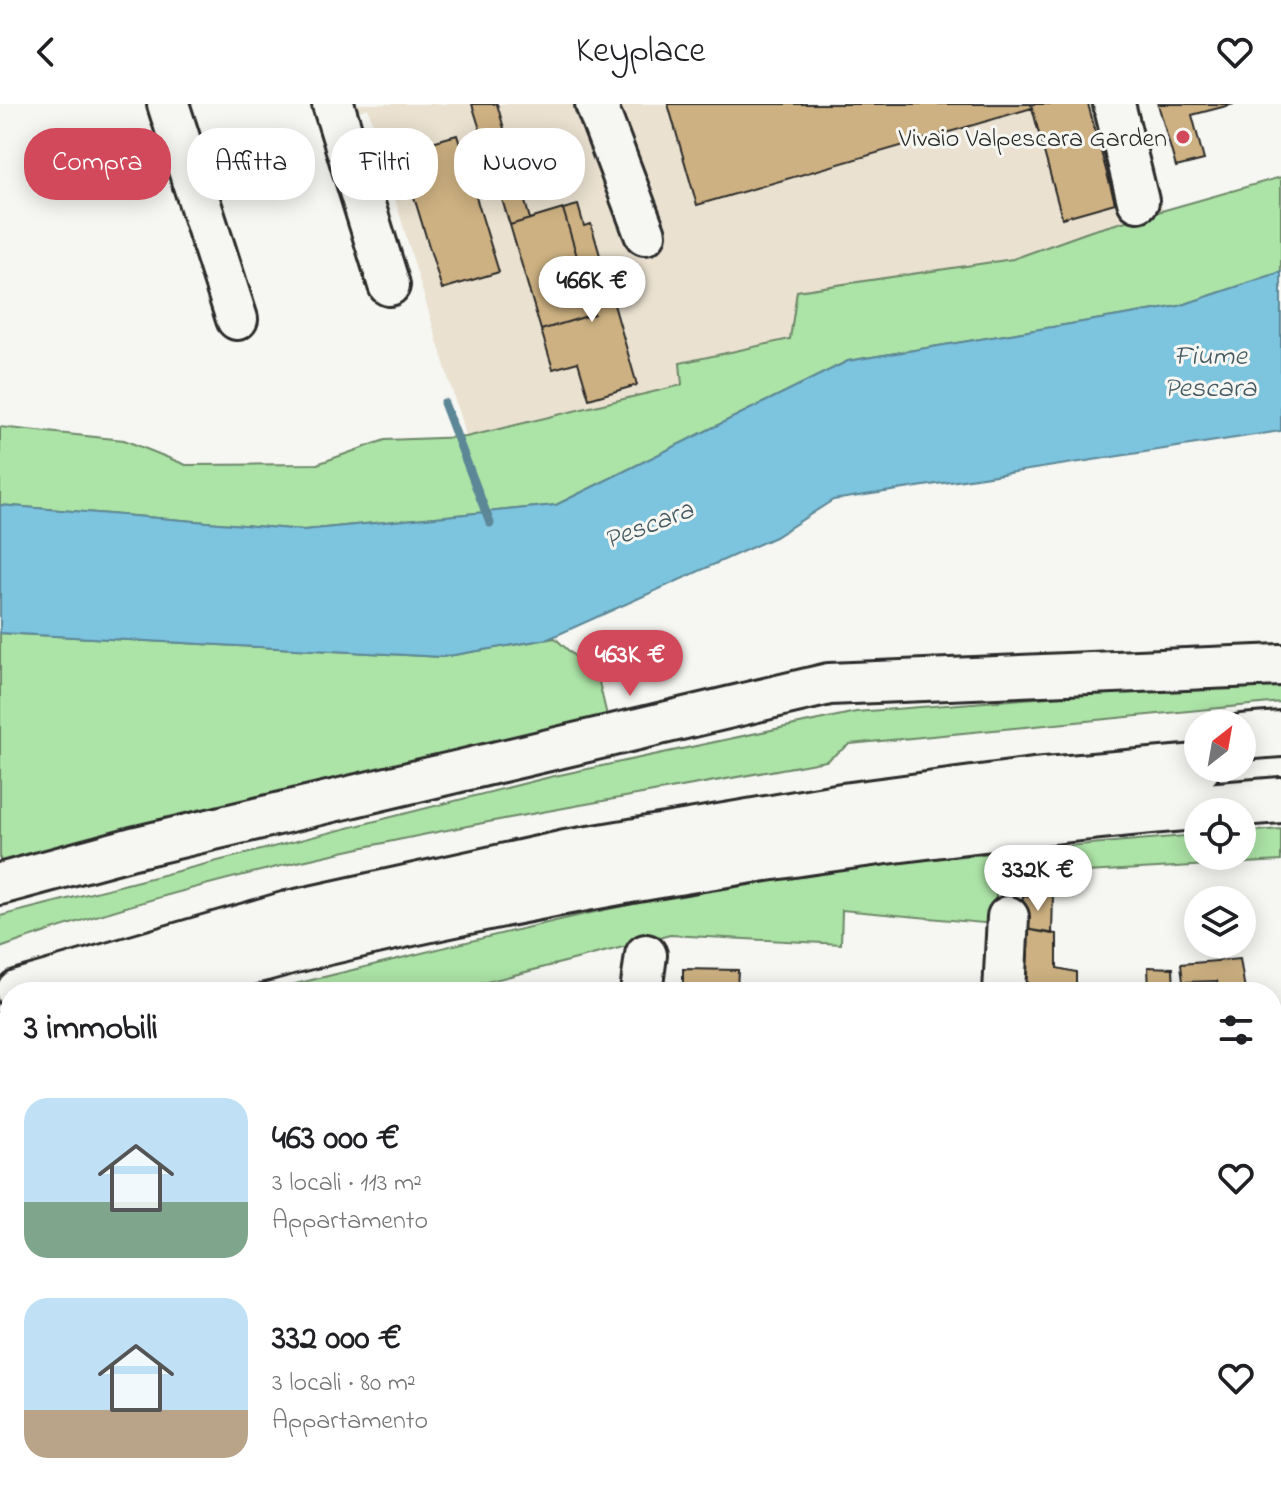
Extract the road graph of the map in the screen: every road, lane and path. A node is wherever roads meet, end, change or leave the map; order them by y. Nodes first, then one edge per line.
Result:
1 (168, 104) edge
2 (333, 104) edge
3 (596, 104) edge
4 (1114, 104) edge
5 (1138, 201) dead end
6 (645, 234) dead end
7 (389, 285) dead end
8 (237, 319) dead end
9 (1281, 665) edge
10 (1281, 734) edge
11 (1256, 736) edge
12 (1281, 761) edge
13 (1256, 763) edge
14 (1184, 768) edge
15 (1281, 800) edge
16 (0, 884) edge
17 (1008, 917) dead end
18 (53, 982) edge
19 (183, 982) edge
20 (1005, 982) edge

1 - 8 street
2 - 7 street
3 - 6 street
4 - 5 street
9 - 16 street
10 - 11 highway
12 - 13 highway
14 - 18 highway
15 - 19 highway
17 - 20 street

